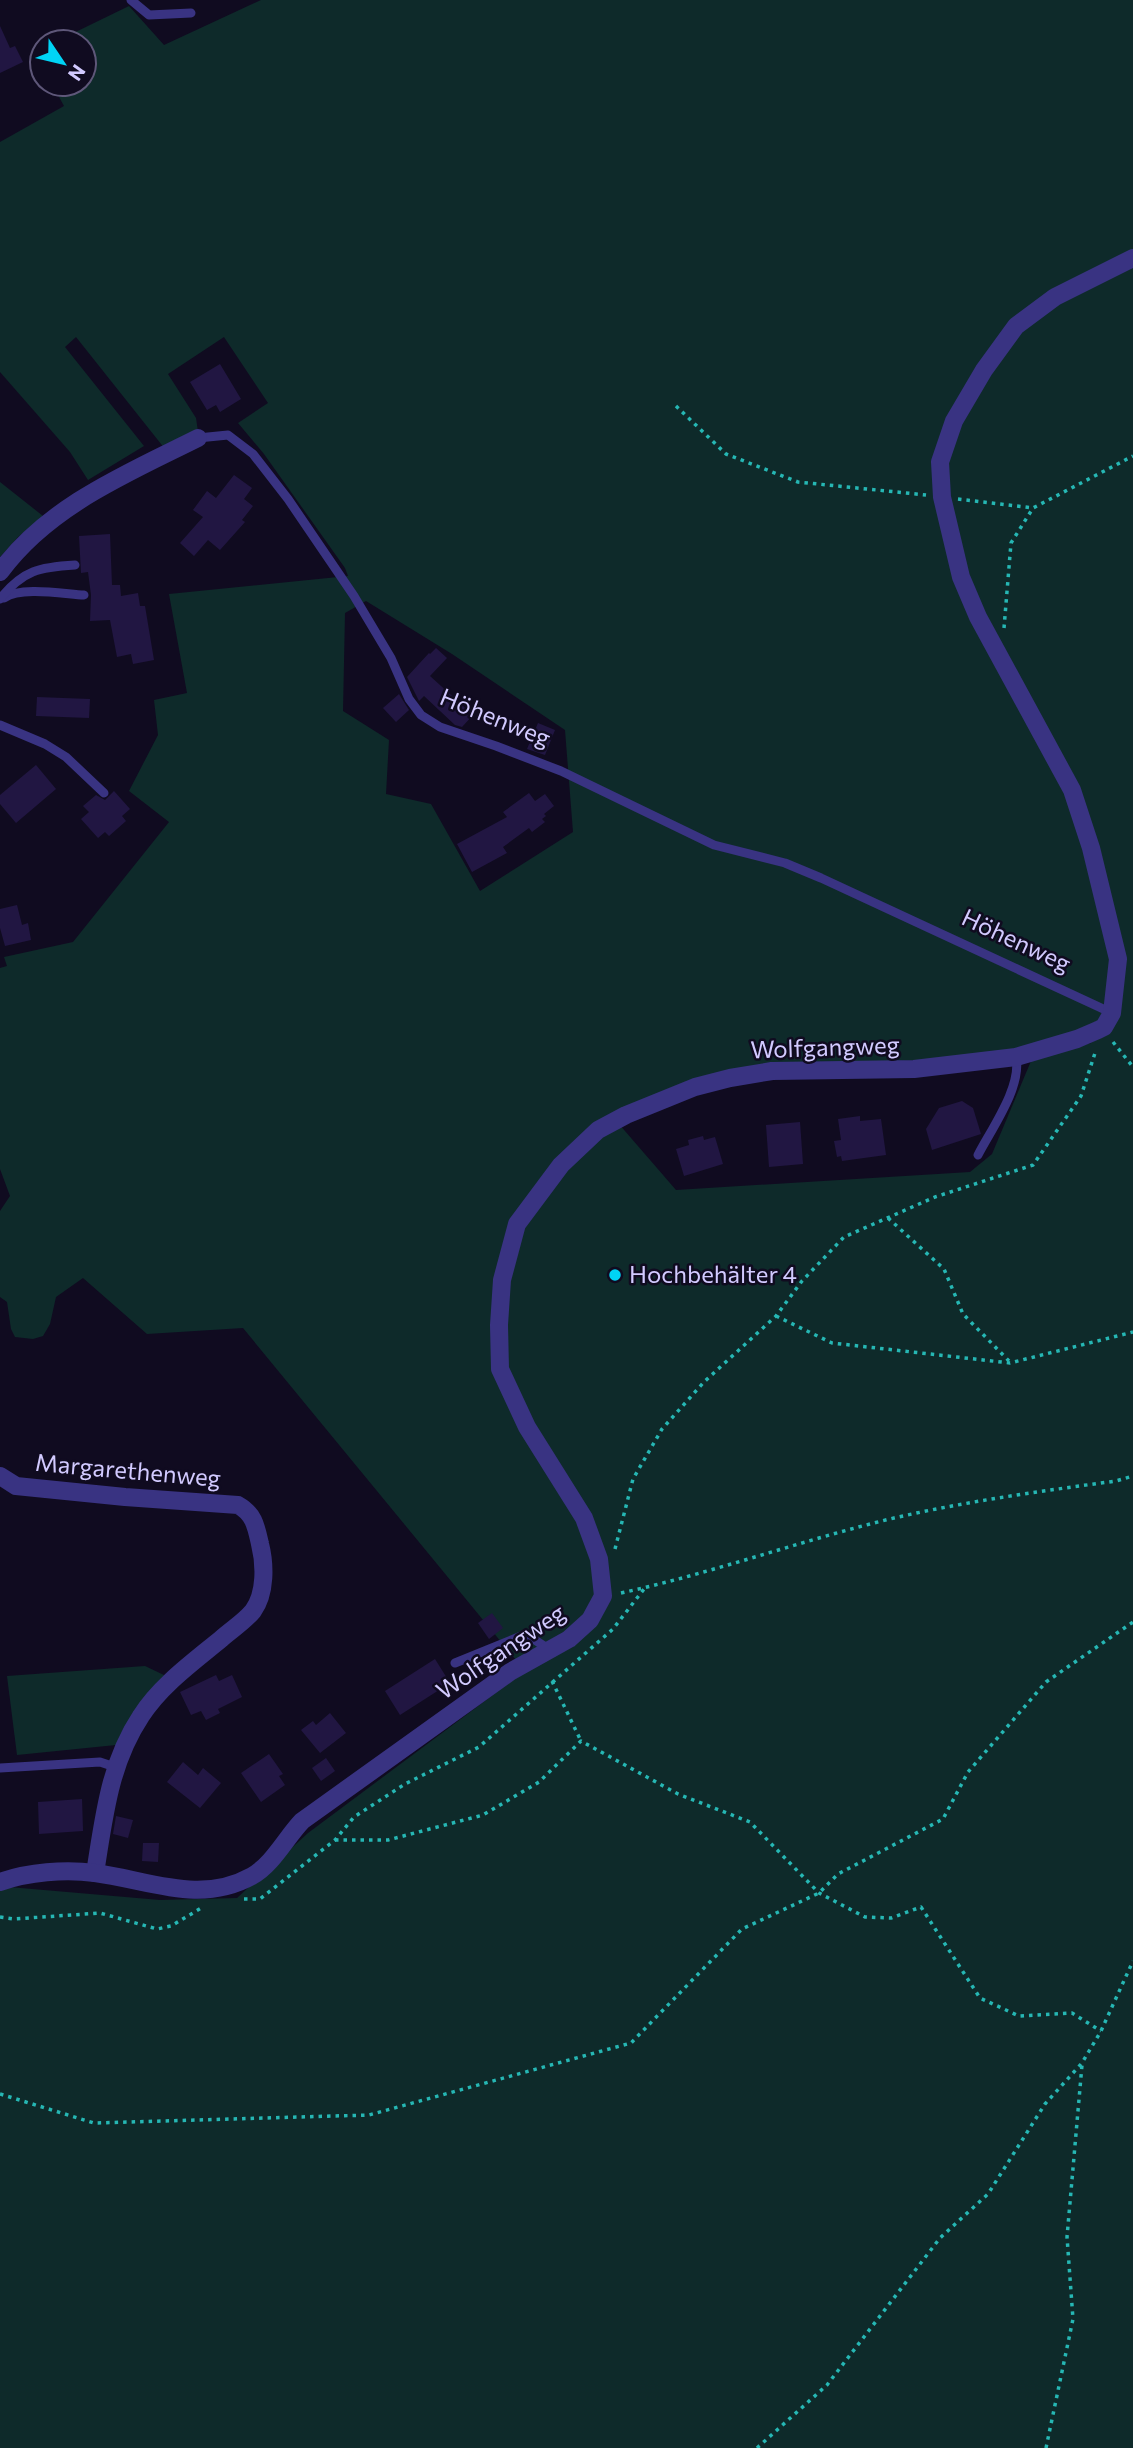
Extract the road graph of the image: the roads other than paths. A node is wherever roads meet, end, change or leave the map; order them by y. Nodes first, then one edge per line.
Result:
1 (131, 0) edge
2 (191, 13) dead end
3 (1133, 258) edge
4 (198, 438) joint
5 (75, 565) dead end
6 (0, 572) edge
7 (84, 595) dead end
8 (0, 599) edge
9 (0, 725) edge
10 (104, 793) dead end
11 (1112, 1013) junction
12 (1016, 1057) junction
13 (978, 1155) dead end
14 (0, 1476) edge
15 (550, 1650) junction
16 (455, 1663) dead end
17 (0, 1768) edge
18 (115, 1768) junction
19 (95, 1873) junction
20 (0, 1882) edge

1 - 2 lane
3 - 11 street
4 - 6 street, Höhenweg
4 - 11 lane, Höhenweg
5 - 8 lane
7 - 8 lane
9 - 10 lane
11 - 12 street, Wolfgangweg
12 - 13 lane
12 - 15 street, Wolfgangweg
14 - 18 street, Margarethenweg
15 - 16 lane
15 - 19 street, Wolfgangweg
17 - 18 lane
18 - 19 street, Margarethenweg
19 - 20 street, Wolfgangweg

